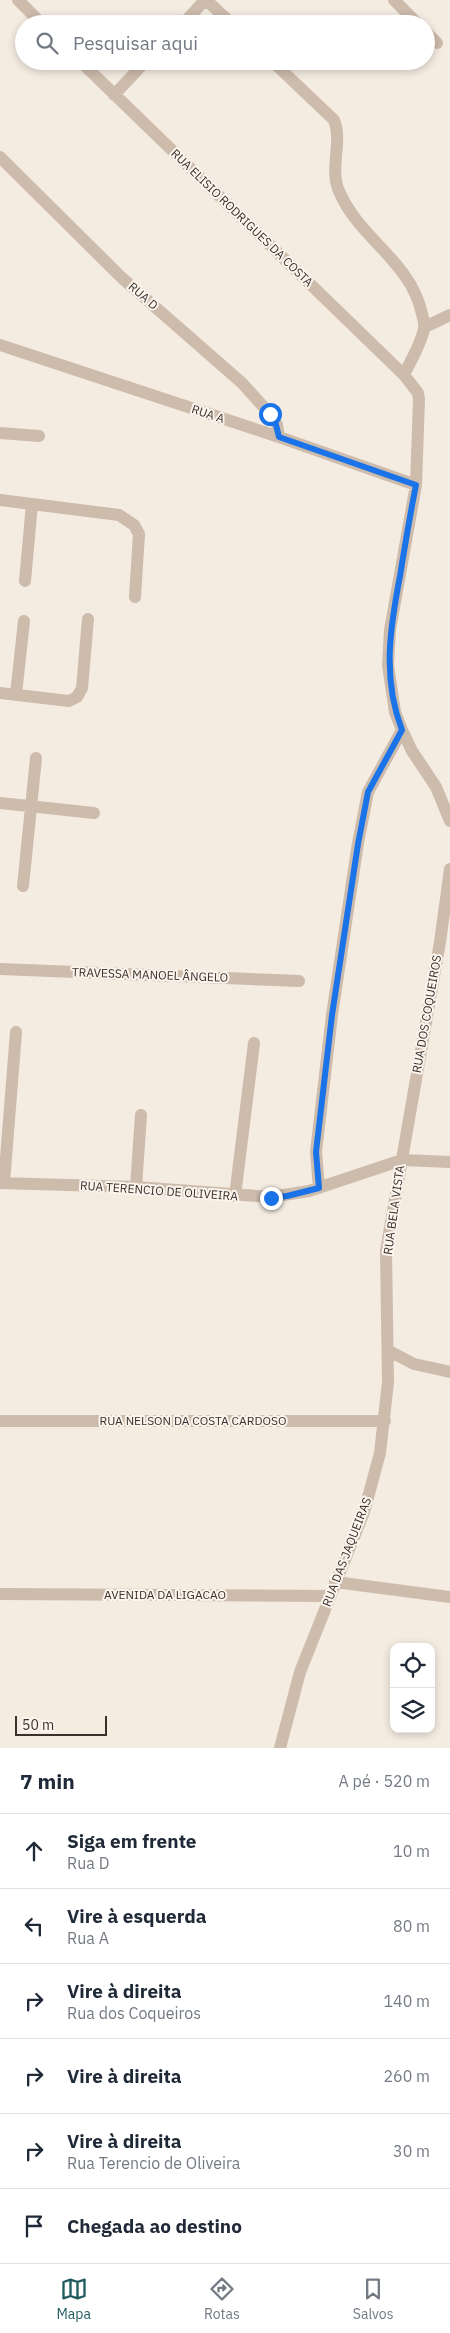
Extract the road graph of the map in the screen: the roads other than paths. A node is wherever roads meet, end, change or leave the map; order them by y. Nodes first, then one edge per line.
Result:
1 (18, 0) edge
2 (206, 0) edge
3 (394, 0) edge
4 (33, 15) edge
5 (192, 15) edge
6 (222, 15) edge
7 (409, 15) edge
8 (89, 70) edge
9 (138, 70) edge
10 (282, 70) edge
11 (114, 95) junction
12 (0, 157) edge
13 (450, 315) edge
14 (425, 327) junction
15 (0, 345) edge
16 (404, 374) junction
17 (0, 433) edge
18 (39, 436) dead end
19 (279, 437) junction
20 (416, 485) junction
21 (0, 500) edge
22 (32, 504) junction
23 (26, 581) dead end
24 (135, 597) dead end
25 (88, 619) dead end
26 (24, 621) dead end
27 (0, 693) edge
28 (16, 694) junction
29 (402, 730) junction
30 (36, 758) dead end
31 (0, 803) edge
32 (32, 807) junction
33 (94, 813) dead end
34 (450, 821) edge
35 (450, 869) edge
36 (23, 886) dead end
37 (440, 942) junction
38 (450, 950) edge
39 (0, 969) edge
40 (299, 981) dead end
41 (16, 1032) dead end
42 (254, 1043) dead end
43 (141, 1115) dead end
44 (402, 1160) junction
45 (450, 1162) edge
46 (2, 1183) edge
47 (136, 1187) junction
48 (319, 1188) junction
49 (235, 1196) junction
50 (388, 1351) junction
51 (450, 1372) edge
52 (0, 1421) edge
53 (385, 1421) junction
54 (336, 1582) junction
55 (0, 1594) edge
56 (330, 1596) junction
57 (450, 1597) edge
58 (280, 1748) edge

1 - 4 street
2 - 5 street
2 - 6 street
3 - 7 street
8 - 11 street, RUA ELISIO RODRIGUES DA COSTA
9 - 11 street
10 - 14 street
11 - 16 street, RUA ELISIO RODRIGUES DA COSTA
12 - 19 street, RUA D
13 - 14 street
14 - 16 street
15 - 19 street, RUA A
16 - 20 street
17 - 18 street
19 - 20 street, RUA A
20 - 29 street
21 - 22 street
22 - 23 street
22 - 24 street
25 - 28 street
26 - 28 street
27 - 28 street
29 - 34 street
29 - 48 street
30 - 32 street
31 - 32 street
32 - 33 street
32 - 36 street
35 - 37 street, RUA DOS COQUEIROS
37 - 38 street
37 - 44 street, RUA DOS COQUEIROS
39 - 40 street, TRAVESSA MANOEL ÂNGELO
41 - 46 street
42 - 49 street
43 - 47 street
44 - 45 street
44 - 48 street, RUA TERENCIO DE OLIVEIRA
44 - 50 street, RUA BELA VISTA
46 - 47 street, RUA TERENCIO DE OLIVEIRA
47 - 49 street, RUA TERENCIO DE OLIVEIRA
48 - 49 street, RUA TERENCIO DE OLIVEIRA
50 - 51 street
50 - 53 street, RUA DAS JAQUEIRAS
52 - 53 street, RUA NELSON DA COSTA CARDOSO
53 - 54 street, RUA DAS JAQUEIRAS
54 - 56 street, RUA DAS JAQUEIRAS
54 - 57 street
55 - 56 street, AVENIDA DA LIGACAO
56 - 58 street, RUA DAS JAQUEIRAS

